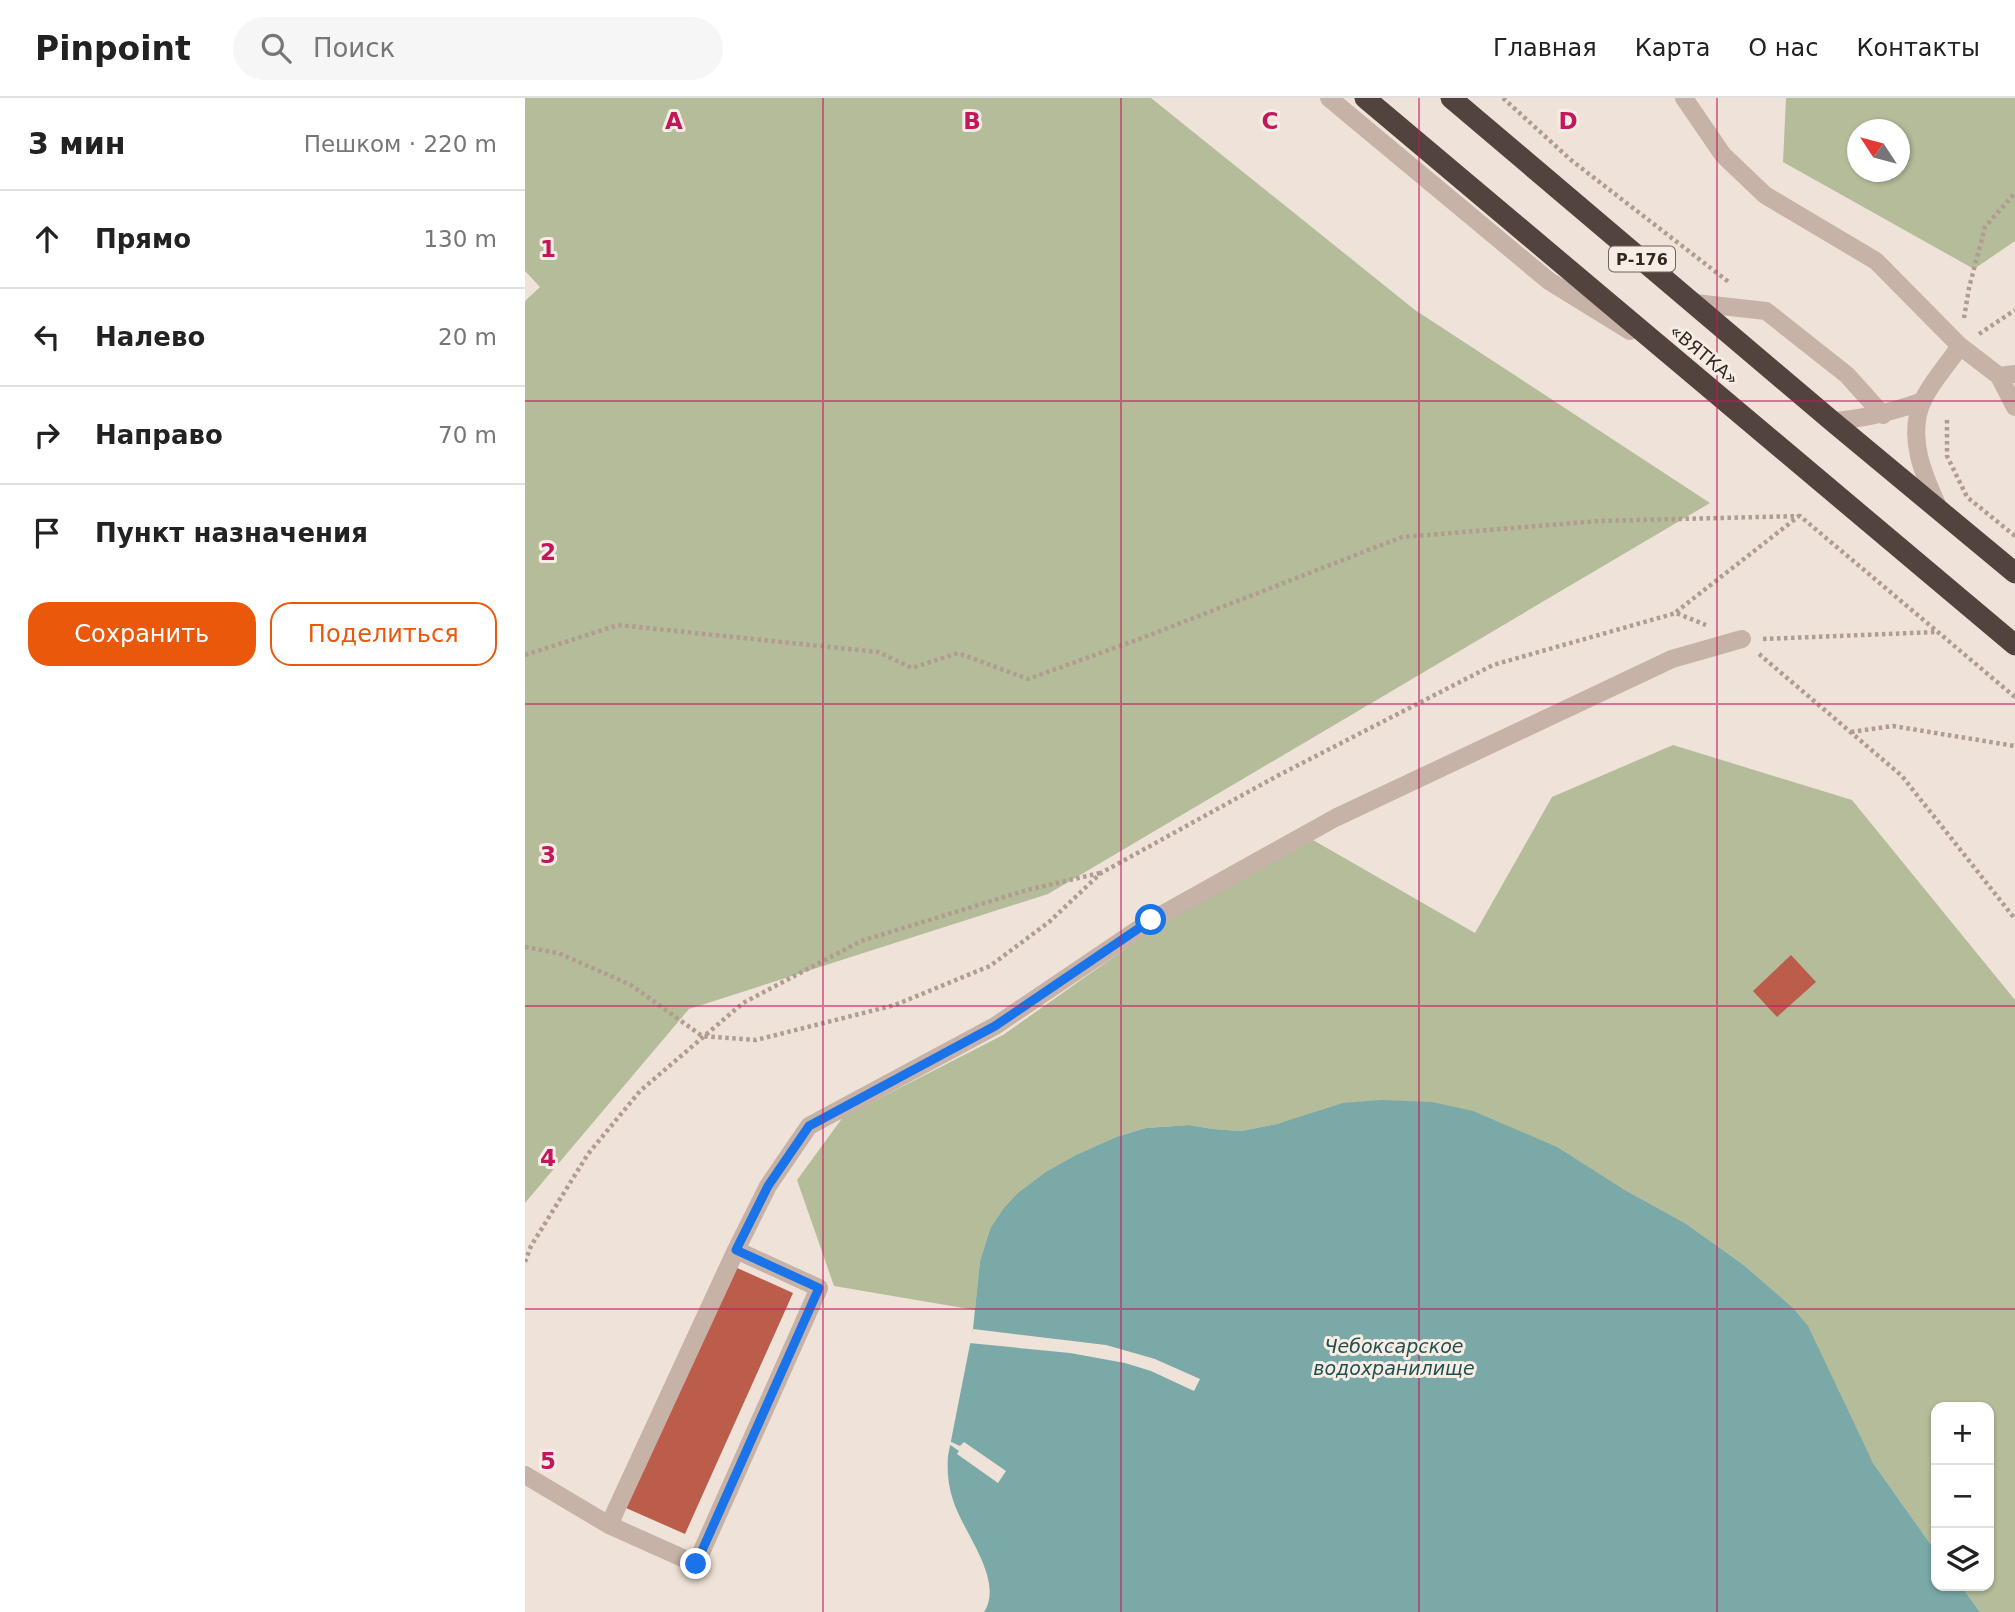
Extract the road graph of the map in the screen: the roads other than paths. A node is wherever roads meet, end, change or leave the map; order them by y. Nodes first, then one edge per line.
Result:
1 (1329, 98) edge
2 (1365, 98) edge
3 (1451, 98) edge
4 (1684, 98) edge
5 (1695, 303) junction
6 (1960, 346) junction
7 (1662, 350) junction
8 (2007, 375) edge
9 (1923, 401) junction
10 (2015, 408) edge
11 (1883, 415) junction
12 (1832, 421) junction
13 (1939, 509) junction
14 (2015, 573) edge
15 (1742, 639) road end
16 (2015, 645) edge
17 (736, 1250) junction
18 (525, 1475) edge
19 (609, 1525) junction

1 - 7 street
2 - 7 highway, «ВЯТКА» / Р-176
3 - 5 highway, «ВЯТКА» / Р-176
4 - 6 street
5 - 11 street
5 - 12 highway, «ВЯТКА» / Р-176
6 - 8 street
6 - 9 street
7 - 16 highway, «ВЯТКА» / Р-176
8 - 10 street
9 - 11 street
9 - 13 street
11 - 12 street
12 - 13 highway, «ВЯТКА» / Р-176
13 - 14 highway, «ВЯТКА» / Р-176
15 - 17 street
17 - 19 street
17 - 19 street
18 - 19 street

